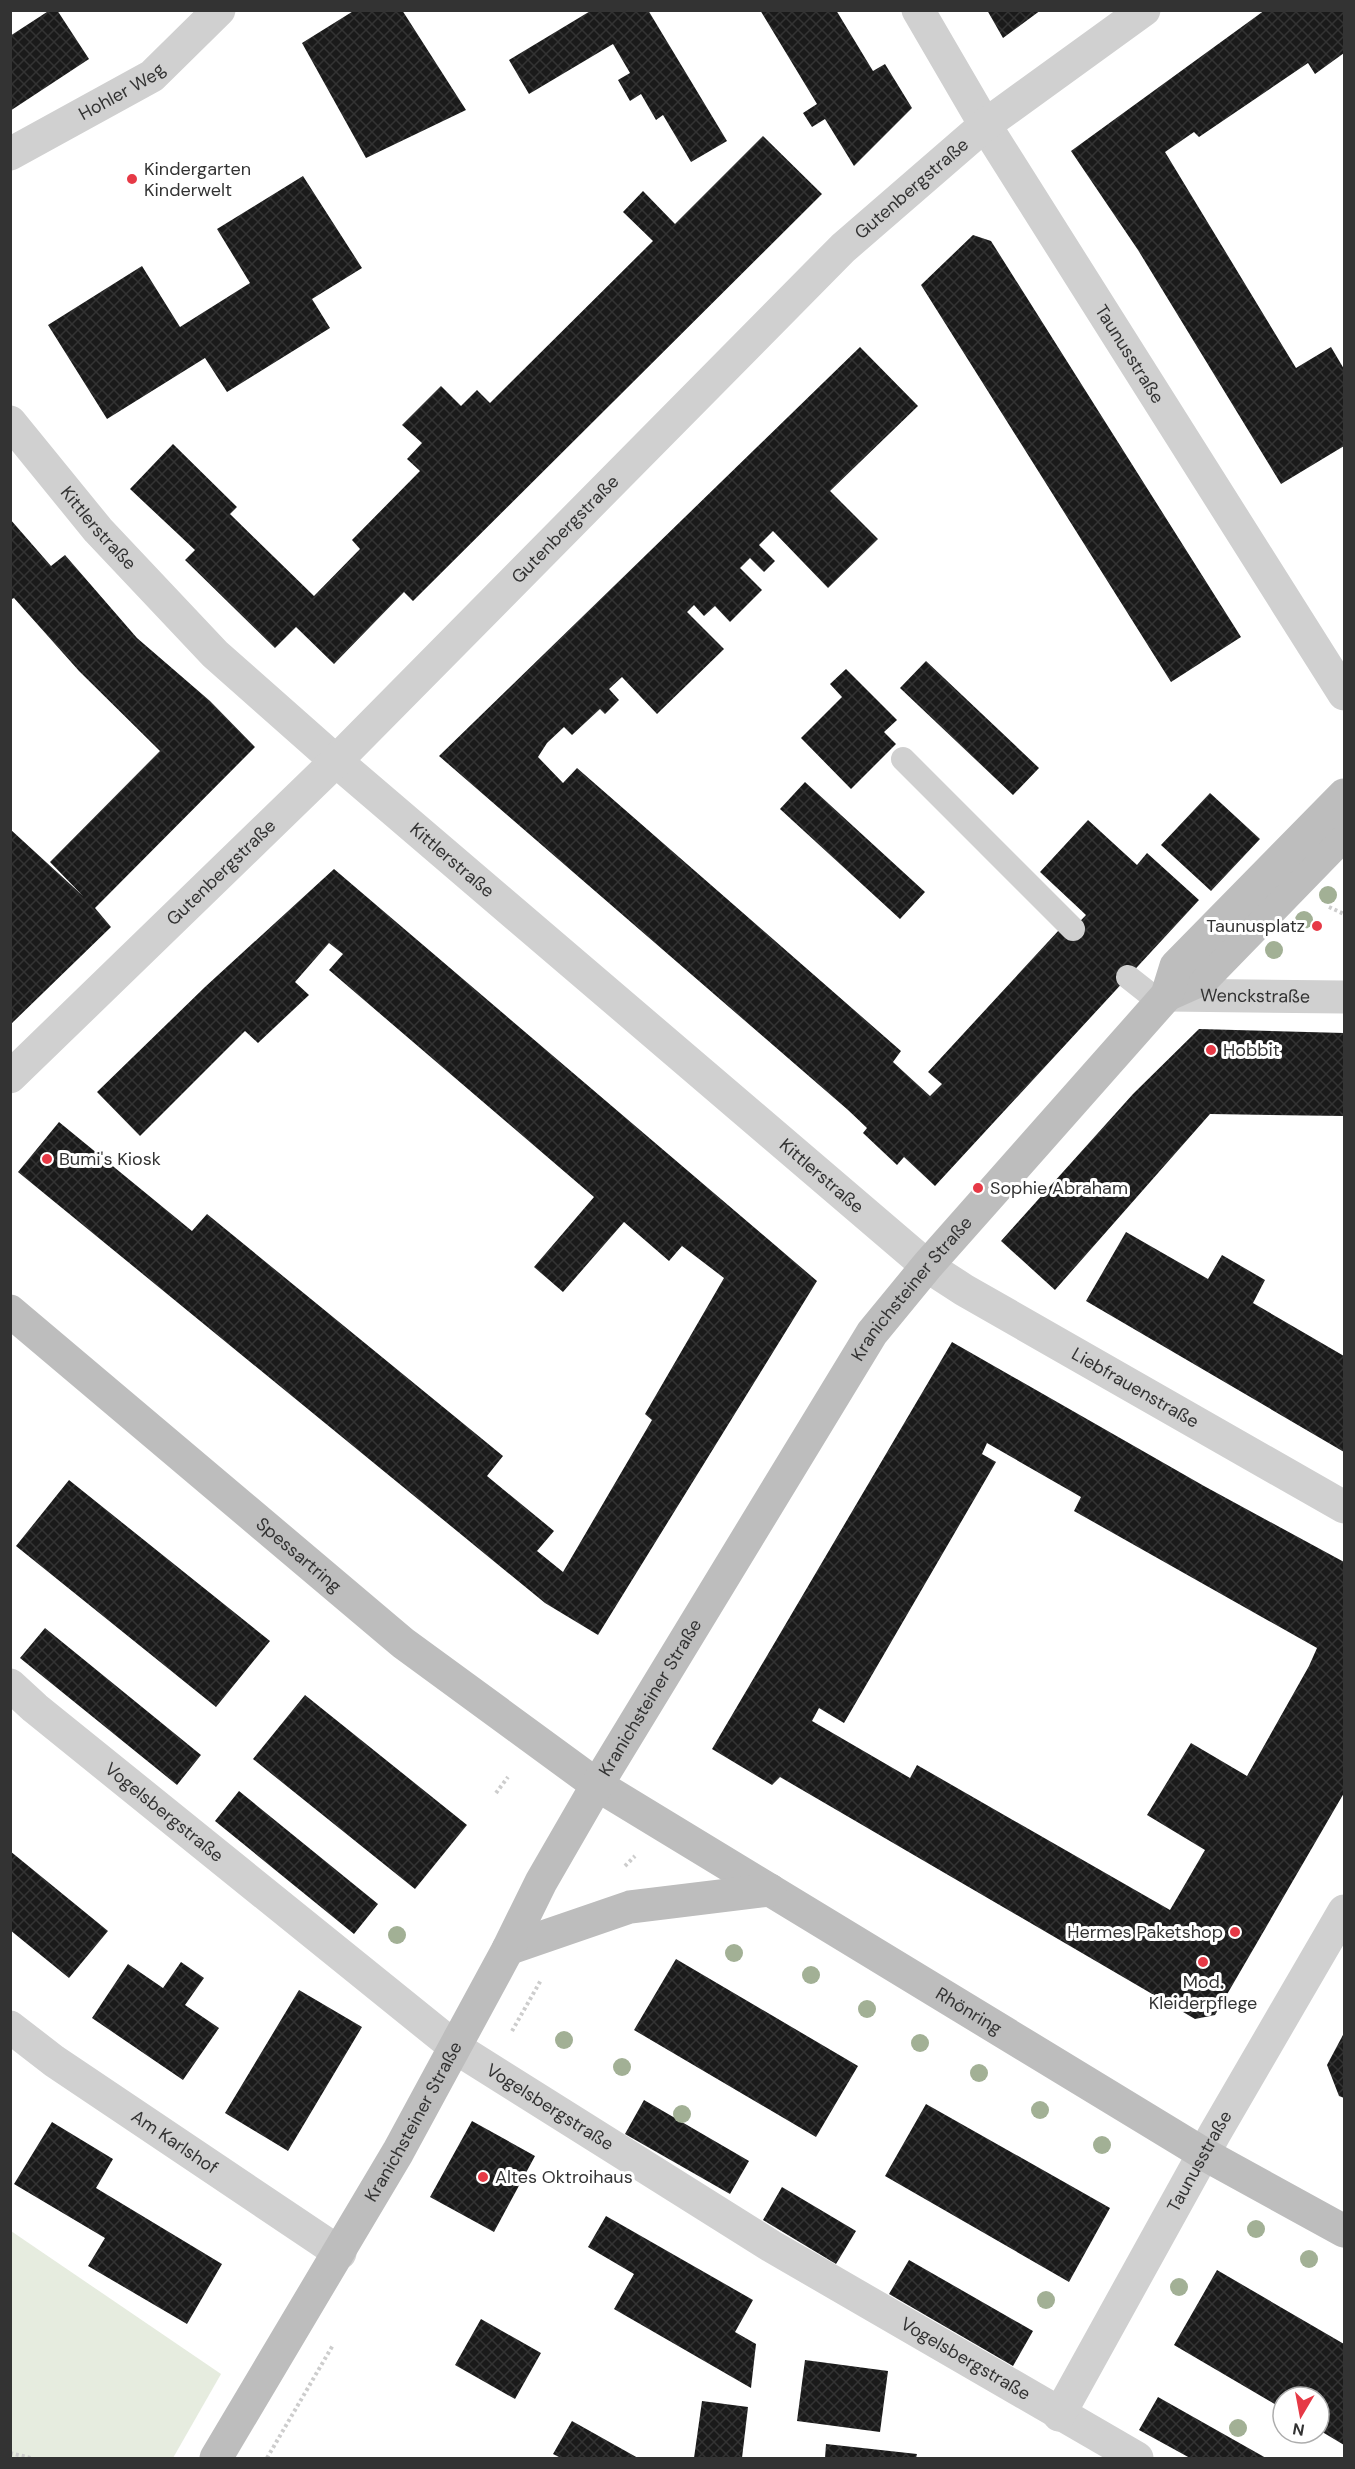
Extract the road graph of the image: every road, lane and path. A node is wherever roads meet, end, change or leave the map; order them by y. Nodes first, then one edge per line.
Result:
1 (219, 10) edge
2 (918, 10) edge
3 (1144, 10) edge
4 (985, 125) junction
5 (10, 154) edge
6 (10, 422) edge
7 (1344, 694) edge
8 (903, 759) dead end
9 (336, 761) junction
10 (1344, 795) edge
11 (1344, 834) edge
12 (1320, 904) dead end
13 (1344, 914) edge
14 (1073, 929) dead end
15 (1128, 977) dead end
16 (1344, 997) edge
17 (1164, 999) junction
18 (10, 1077) edge
19 (927, 1266) junction
20 (10, 1311) edge
21 (1344, 1507) edge
22 (10, 1685) edge
23 (508, 1777) dead end
24 (597, 1785) junction
25 (496, 1793) dead end
26 (770, 1890) junction
27 (1344, 1911) edge
28 (508, 1949) junction
29 (545, 1974) dead end
30 (10, 2027) edge
31 (456, 2048) junction
32 (491, 2069) junction
33 (1204, 2154) junction
34 (1344, 2231) edge
35 (340, 2253) junction
36 (1059, 2415) junction
37 (10, 2453) edge
38 (31, 2458) edge
39 (216, 2458) edge
40 (1137, 2458) edge

1 - 5 street, Hohler Weg
2 - 4 street, Taunusstraße
3 - 4 street, Gutenbergstraße
4 - 7 street, Taunusstraße
4 - 9 street, Gutenbergstraße
6 - 9 street, Kittlerstraße
8 - 14 lane
9 - 18 street, Gutenbergstraße
9 - 19 street, Kittlerstraße
10 - 17 main road, Kranichsteiner Straße
11 - 17 main road, Kranichsteiner Straße
12 - 13 path
15 - 17 lane
16 - 17 street, Wenckstraße
17 - 19 main road, Kranichsteiner Straße
19 - 21 street, Liebfrauenstraße
19 - 24 main road, Kranichsteiner Straße
20 - 24 main road, Spessartring
22 - 31 street, Vogelsbergstraße
23 - 25 path
24 - 26 main road, Rhönring
24 - 28 main road, Kranichsteiner Straße
26 - 28 main road
26 - 33 main road, Rhönring
27 - 33 street, Taunusstraße
28 - 31 main road, Kranichsteiner Straße
29 - 32 path
30 - 35 street, Am Karlshof
31 - 32 street, Vogelsbergstraße
31 - 35 main road, Kranichsteiner Straße
32 - 36 street, Vogelsbergstraße
33 - 34 main road, Rhönring
33 - 36 street, Taunusstraße
35 - 39 main road, Kranichsteiner Straße
36 - 40 street, Vogelsbergstraße
37 - 38 path

